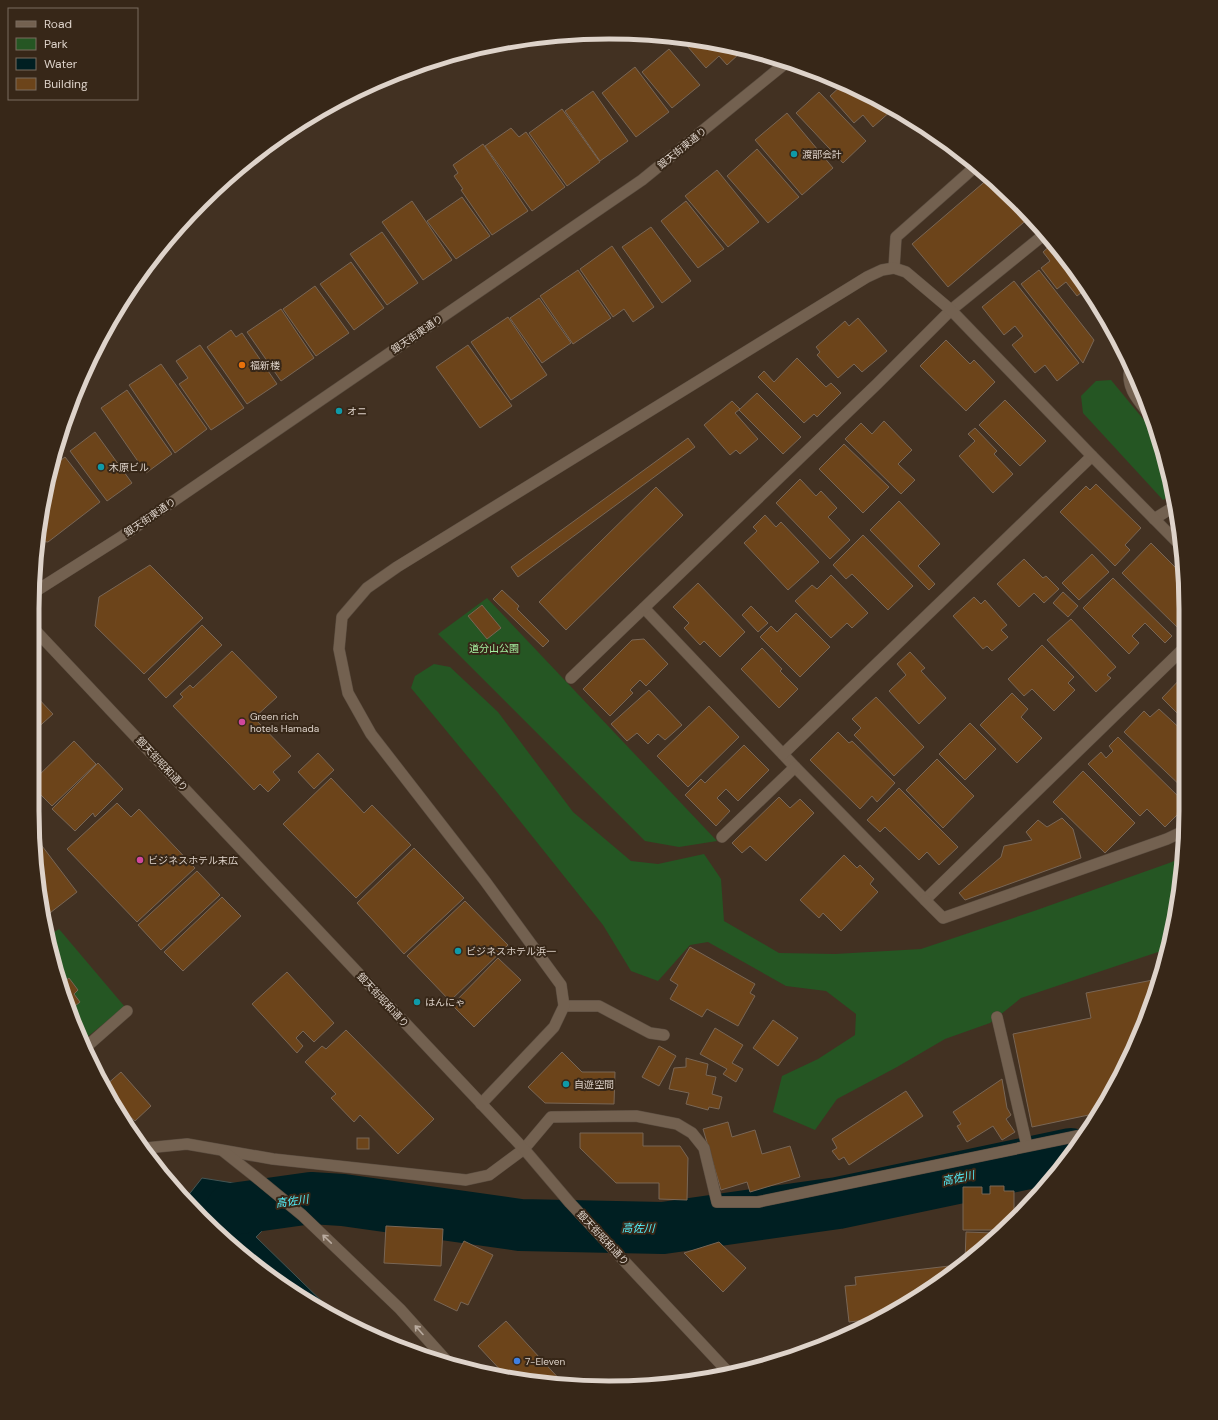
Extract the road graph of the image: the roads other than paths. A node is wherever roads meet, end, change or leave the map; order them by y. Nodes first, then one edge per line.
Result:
1 (782, 66) edge
2 (972, 170) edge
3 (1041, 237) edge
4 (894, 268) junction
5 (951, 310) junction
6 (1130, 378) edge
7 (1141, 404) edge
8 (1092, 456) junction
9 (1170, 509) edge
10 (1154, 519) junction
11 (1174, 539) edge
12 (40, 589) edge
13 (644, 608) junction
14 (39, 634) edge
15 (1179, 653) edge
16 (571, 678) dead end
17 (783, 754) junction
18 (795, 767) junction
19 (1178, 833) edge
20 (722, 837) dead end
21 (925, 900) junction
22 (564, 1006) junction
23 (127, 1011) dead end
24 (997, 1017) dead end
25 (664, 1034) dead end
26 (89, 1044) edge
27 (481, 1104) junction
28 (1077, 1136) edge
29 (1027, 1146) junction
30 (149, 1148) edge
31 (524, 1148) junction
32 (222, 1151) junction
33 (443, 1356) edge
34 (725, 1369) edge

1 - 12 street, 銀天街東通り
2 - 4 street
3 - 5 street
4 - 5 street
4 - 22 street
5 - 8 street
5 - 13 street
6 - 7 street
8 - 10 street
8 - 17 street
9 - 10 street
10 - 11 street
13 - 16 street
13 - 17 street
14 - 27 street, 銀天街昭和通り
15 - 21 street
17 - 18 street
18 - 20 street
18 - 21 street
19 - 21 street
22 - 25 street
22 - 27 street
23 - 26 street
24 - 29 street
27 - 31 street, 銀天街昭和通り
28 - 29 street
29 - 31 street
30 - 32 street
31 - 32 street
31 - 34 street, 銀天街昭和通り
33 -> 32 street

